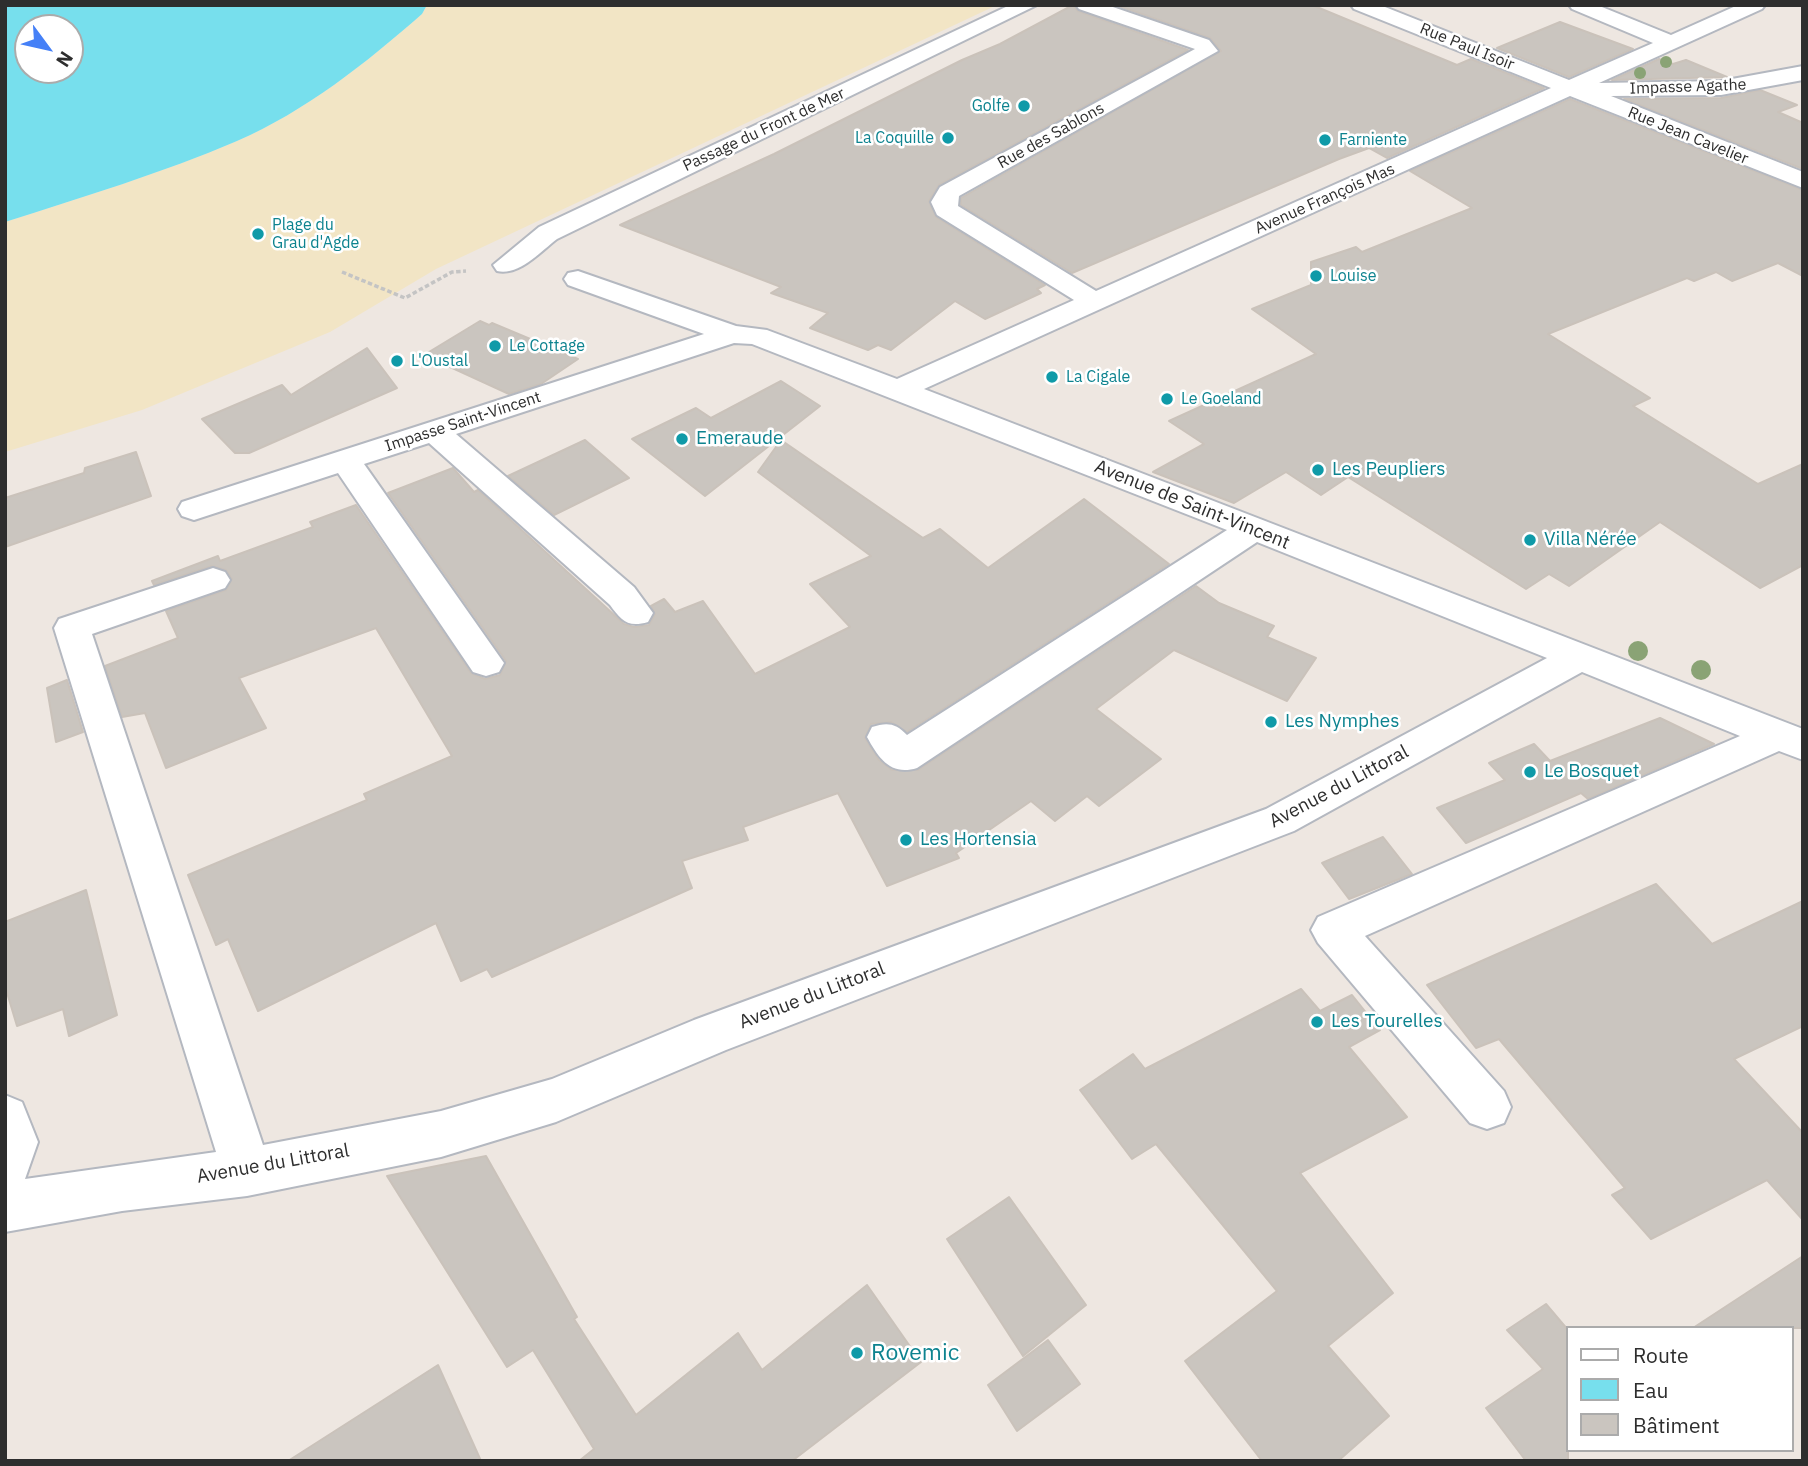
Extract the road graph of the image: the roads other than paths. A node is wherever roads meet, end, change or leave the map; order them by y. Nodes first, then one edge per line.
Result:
1 (1027, 5) edge
2 (1086, 5) edge
3 (1361, 5) edge
4 (1579, 5) edge
5 (1755, 5) edge
6 (1700, 10) dead end
7 (1721, 20) junction
8 (1670, 42) junction
9 (1803, 74) edge
10 (1573, 90) junction
11 (1803, 181) edge
12 (506, 265) road end
13 (578, 279) dead end
14 (1094, 301) junction
15 (732, 334) junction
16 (895, 391) junction
17 (434, 431) junction
18 (345, 460) junction
19 (194, 509) dead end
20 (1253, 529) junction
21 (213, 580) dead end
22 (635, 613) dead end
23 (1577, 658) junction
24 (486, 663) dead end
25 (886, 737) dead end
26 (1795, 737) edge
27 (1487, 1107) dead end
28 (5, 1118) edge
29 (5, 1167) edge
30 (247, 1172) junction
31 (5, 1207) edge

1 - 12 street, Passage du Front de Mer
2 - 14 street, Rue des Sablons
3 - 10 street, Rue Paul Isoir
4 - 8 street
5 - 7 street, Avenue François Mas
6 - 7 street
7 - 8 street, Avenue François Mas
8 - 10 street, Avenue François Mas
9 - 10 street, Impasse Agathe
10 - 11 street, Rue Jean Cavelier
10 - 14 street, Avenue François Mas
13 - 15 street, Avenue de Saint-Vincent
14 - 16 street, Avenue François Mas
15 - 16 street, Avenue de Saint-Vincent
15 - 17 street, Impasse Saint-Vincent
16 - 20 street, Avenue de Saint-Vincent
17 - 18 street, Impasse Saint-Vincent
17 - 22 street
18 - 19 street, Impasse Saint-Vincent
18 - 24 street
20 - 23 street, Avenue de Saint-Vincent
20 - 25 street
21 - 30 street
23 - 26 street, Avenue de Saint-Vincent
23 - 30 street, Avenue du Littoral
26 - 27 street
28 - 29 street
30 - 31 street, Avenue du Littoral

